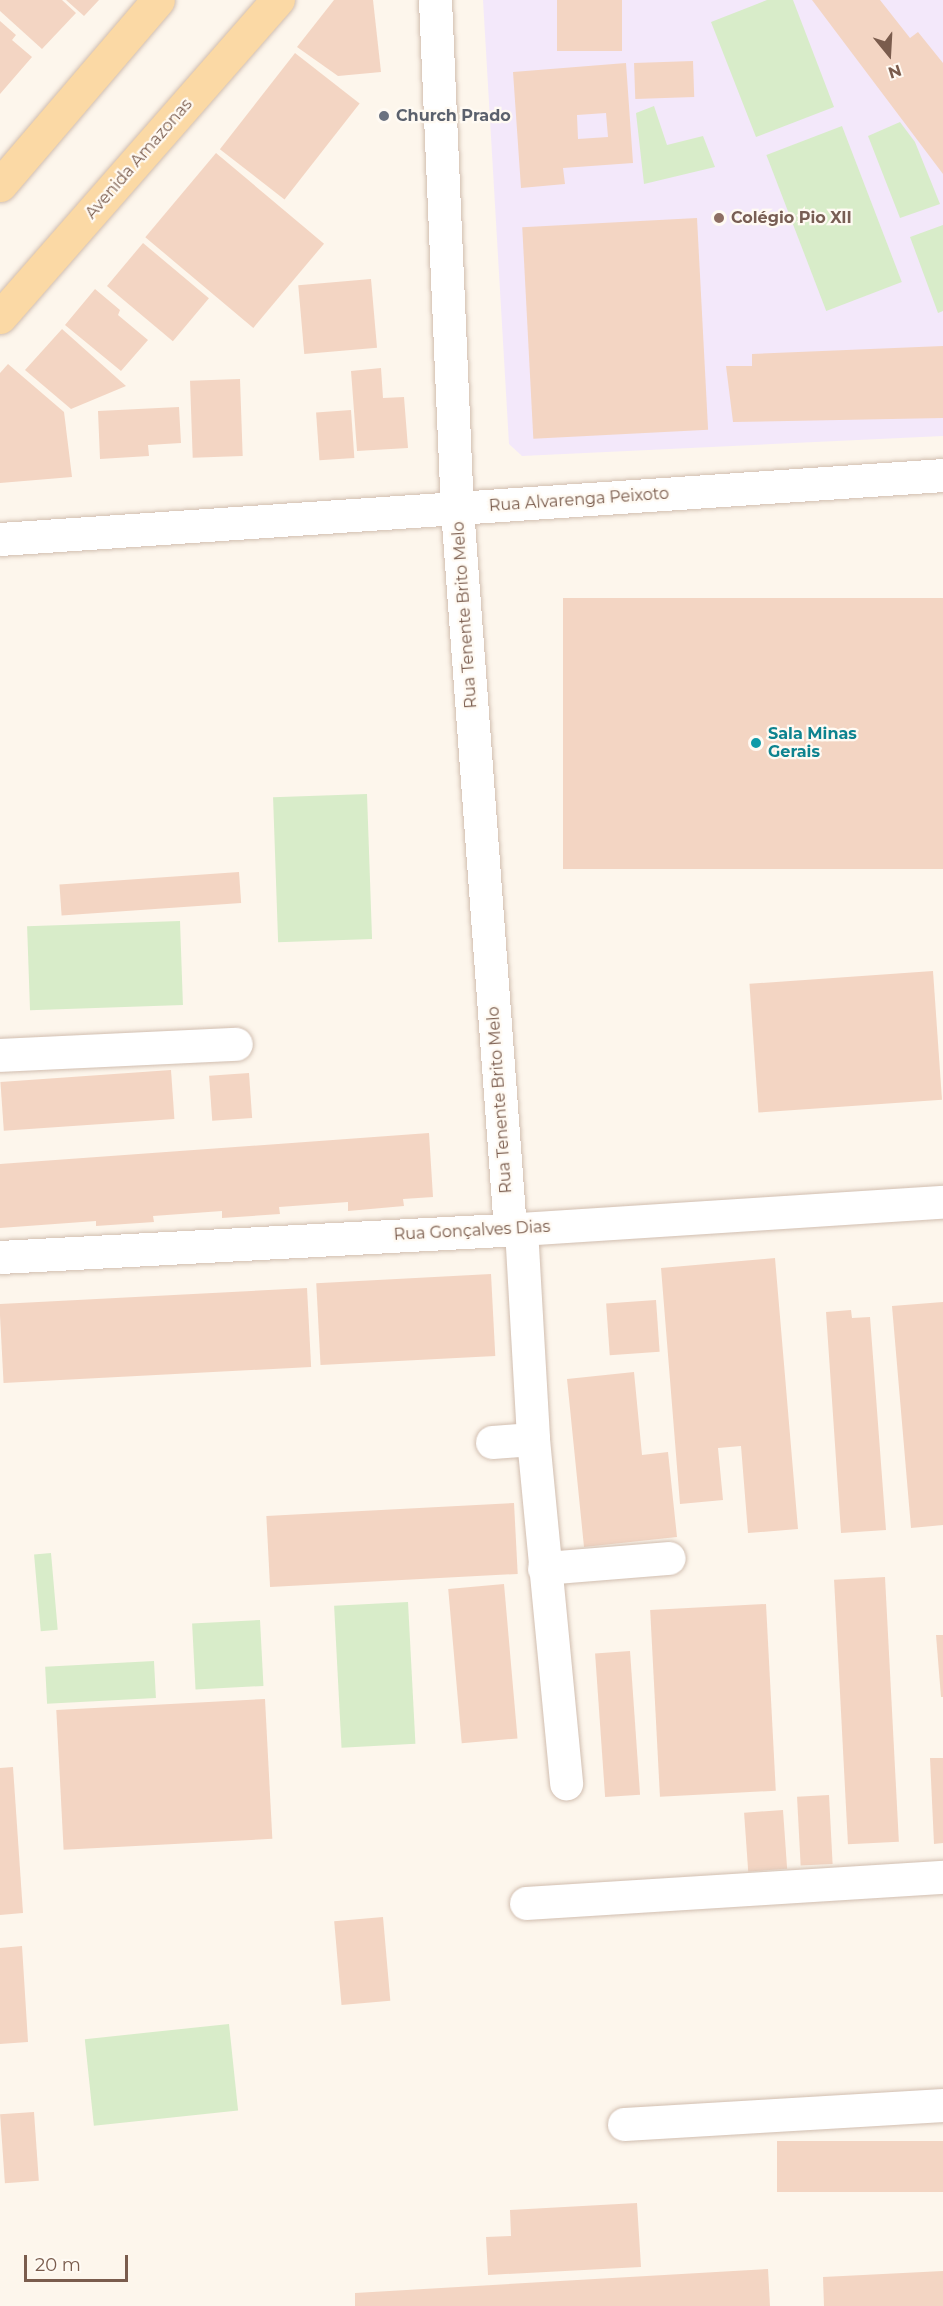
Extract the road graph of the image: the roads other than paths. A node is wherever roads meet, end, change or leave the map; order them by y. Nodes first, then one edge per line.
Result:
1 (158, 0) edge
2 (278, 0) edge
3 (435, 0) edge
4 (0, 186) edge
5 (0, 317) edge
6 (943, 475) edge
7 (457, 508) junction
8 (0, 539) edge
9 (236, 1044) dead end
10 (0, 1055) edge
11 (943, 1202) edge
12 (515, 1229) junction
13 (0, 1257) edge
14 (532, 1439) junction
15 (492, 1442) dead end
16 (669, 1558) dead end
17 (544, 1568) junction
18 (566, 1783) dead end
19 (943, 1878) edge
20 (526, 1903) dead end
21 (943, 2104) edge
22 (624, 2124) dead end

1 - 4 main road
2 - 5 main road, Avenida Amazonas
3 - 7 street, Rua Tenente Brito Melo
6 - 7 street, Rua Alvarenga Peixoto
7 - 8 street, Rua Alvarenga Peixoto
7 - 12 street, Rua Tenente Brito Melo
9 - 10 street
11 - 12 street, Rua Gonçalves Dias
12 - 13 street, Rua Gonçalves Dias
12 - 14 street, Rua Tenente Brito Melo
14 - 15 street
14 - 17 street, Rua Tenente Brito Melo
16 - 17 street
17 - 18 street, Rua Tenente Brito Melo
19 - 20 street
21 - 22 street

